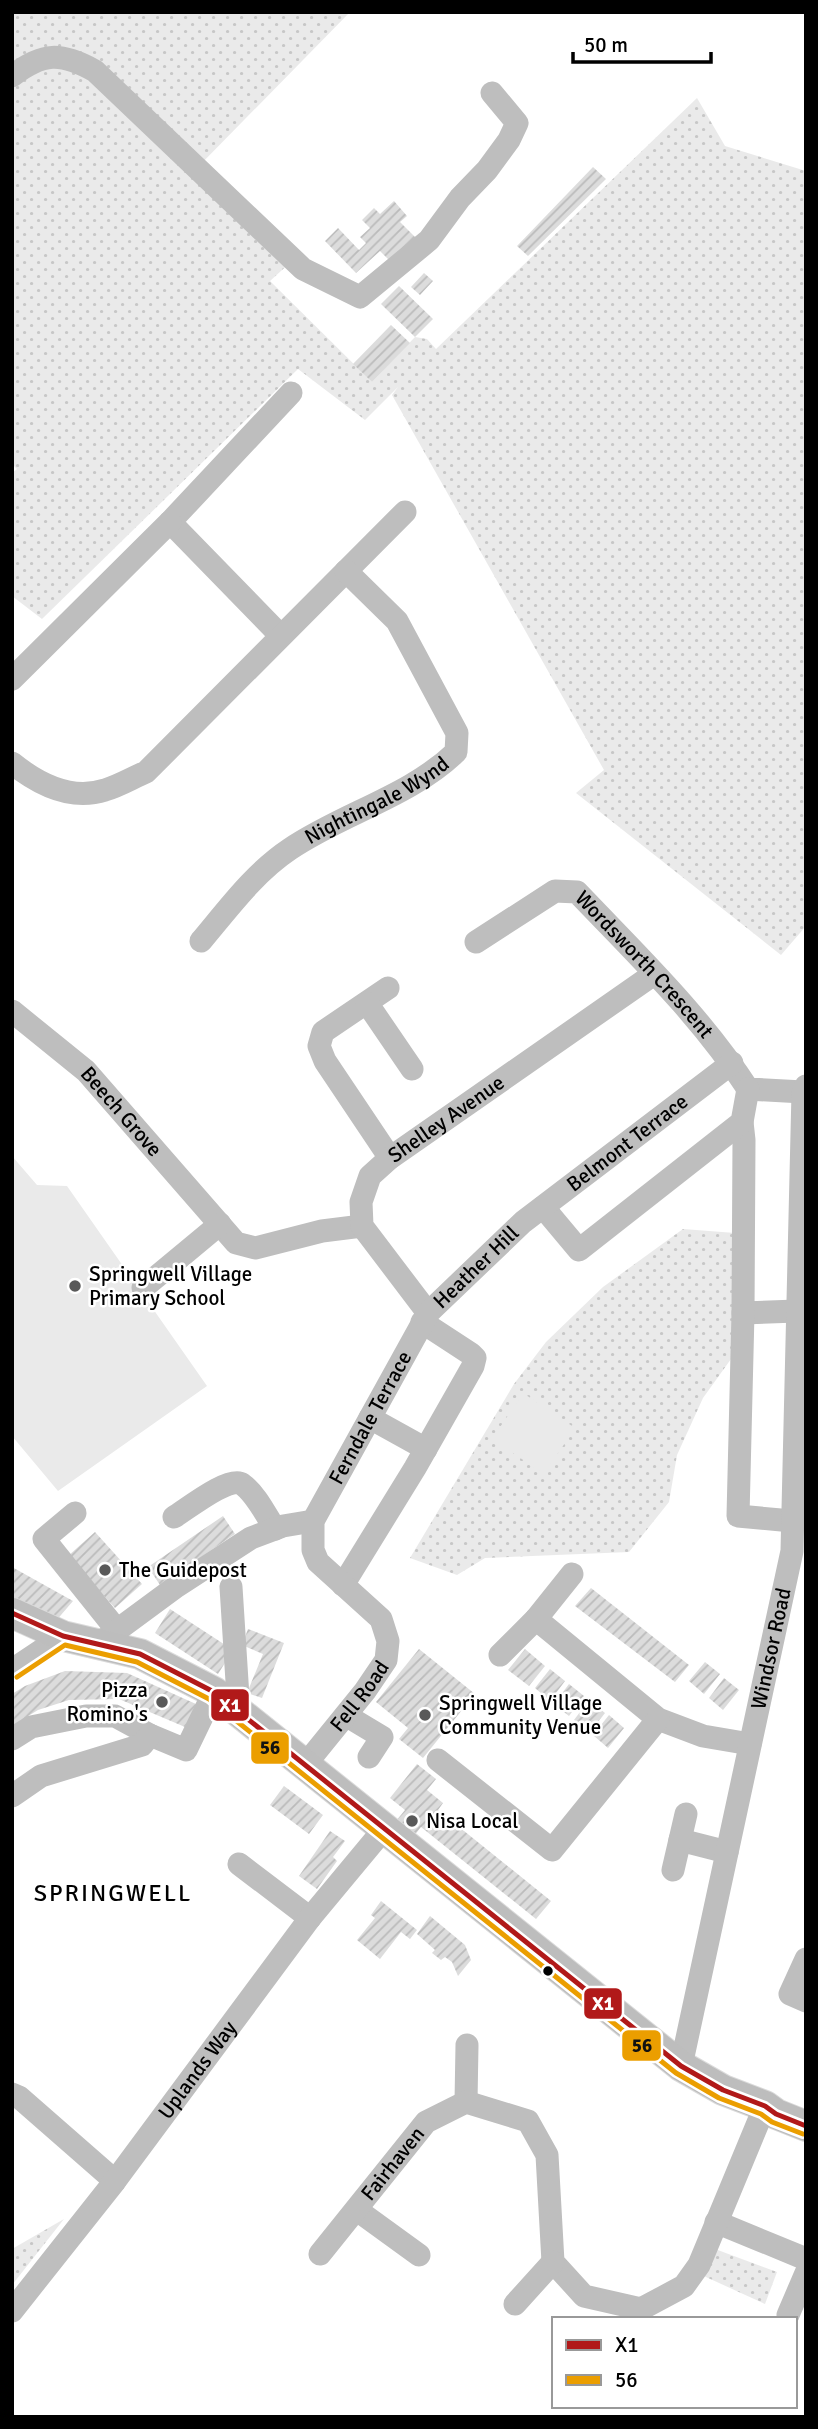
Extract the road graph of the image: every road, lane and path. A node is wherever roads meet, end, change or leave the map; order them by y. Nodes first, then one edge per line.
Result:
1 (12, 76) edge
2 (492, 93) dead end
3 (291, 393) dead end
4 (405, 512) dead end
5 (170, 522) junction
6 (346, 571) junction
7 (281, 636) junction
8 (12, 679) edge
9 (12, 763) edge
10 (201, 941) dead end
11 (476, 942) dead end
12 (654, 974) junction
13 (388, 988) dead end
14 (367, 1003) junction
15 (12, 1011) edge
16 (732, 1063) junction
17 (412, 1069) dead end
18 (748, 1089) junction
19 (804, 1089) edge
20 (742, 1122) junction
21 (390, 1158) junction
22 (542, 1207) junction
23 (523, 1222) joint
24 (220, 1224) junction
25 (362, 1226) junction
26 (143, 1288) dead end
27 (797, 1311) junction
28 (743, 1314) junction
29 (425, 1317) junction
30 (370, 1418) junction
31 (426, 1449) junction
32 (75, 1513) dead end
33 (174, 1517) dead end
34 (313, 1521) junction
35 (792, 1521) junction
36 (275, 1529) junction
37 (572, 1574) dead end
38 (343, 1585) junction
39 (231, 1587) dead end
40 (12, 1613) edge
41 (536, 1619) junction
42 (62, 1636) junction
43 (106, 1637) junction
44 (499, 1655) dead end
45 (12, 1670) edge
46 (214, 1692) junction
47 (239, 1713) junction
48 (347, 1716) junction
49 (658, 1719) junction
50 (150, 1735) junction
51 (12, 1739) edge
52 (750, 1744) junction
53 (369, 1757) dead end
54 (438, 1760) dead end
55 (305, 1765) junction
56 (12, 1796) edge
57 (687, 1814) dead end
58 (384, 1829) junction
59 (680, 1840) junction
60 (727, 1852) junction
61 (239, 1864) dead end
62 (673, 1870) dead end
63 (310, 1918) junction
64 (806, 1959) edge
65 (806, 2001) edge
66 (467, 2045) dead end
67 (681, 2066) junction
68 (12, 2095) edge
69 (466, 2102) junction
70 (765, 2106) junction
71 (806, 2126) edge
72 (115, 2181) junction
73 (357, 2210) junction
74 (716, 2222) junction
75 (320, 2254) dead end
76 (419, 2255) dead end
77 (806, 2259) edge
78 (552, 2262) junction
79 (806, 2273) edge
80 (515, 2304) dead end
81 (12, 2311) edge
82 (788, 2315) dead end

1 - 2 street
3 - 5 street
4 - 6 street
5 - 7 street
5 - 8 street
6 - 7 street
6 - 10 street, Nightingale Wynd
7 - 9 street
11 - 12 street, Wordsworth Crescent
12 - 16 street, Wordsworth Crescent
12 - 21 street, Shelley Avenue
13 - 14 street
14 - 17 street
14 - 21 street
15 - 24 street, Beech Grove
16 - 18 street
16 - 22 street, Belmont Terrace
18 - 19 street, Windsor Road
18 - 20 street
19 - 27 street, Windsor Road
20 - 22 street
20 - 28 street
21 - 25 street, Shelley Avenue
22 - 23 street, Belmont Terrace
23 - 29 street, Heather Hill
24 - 25 street, Beech Grove
24 - 26 street
25 - 29 street
27 - 28 street
27 - 35 street, Windsor Road
28 - 35 street
29 - 30 street, Ferndale Terrace
29 - 31 street
30 - 31 street
30 - 34 street, Ferndale Terrace
31 - 38 street
32 - 43 street
33 - 36 street
34 - 36 street
34 - 38 street, Fell Road
35 - 52 street, Windsor Road
36 - 43 street
37 - 41 street
38 - 48 street, Fell Road
39 - 47 street
40 - 42 main road
41 - 44 street
41 - 49 street
42 - 43 main road
42 - 45 street
43 - 46 main road
46 - 47 main road
46 - 50 street
47 - 55 main road
48 - 53 street
48 - 55 street, Fell Road
49 - 52 street
49 - 54 street
50 - 51 street
50 - 56 street
52 - 60 street, Windsor Road
55 - 58 main road
57 - 59 street
58 - 63 street, Uplands Way
58 - 67 main road
59 - 60 street
59 - 62 street
60 - 67 street, Windsor Road
61 - 63 street
63 - 72 street, Uplands Way
64 - 65 street
66 - 69 street
67 - 70 main road
68 - 72 street
69 - 73 street, Fairhaven
69 - 78 street
70 - 71 main road
70 - 74 street
72 - 81 street, Uplands Way
73 - 75 street, Fairhaven
73 - 76 street, Fairhaven
74 - 77 street
74 - 78 street
78 - 80 street
79 - 82 street

